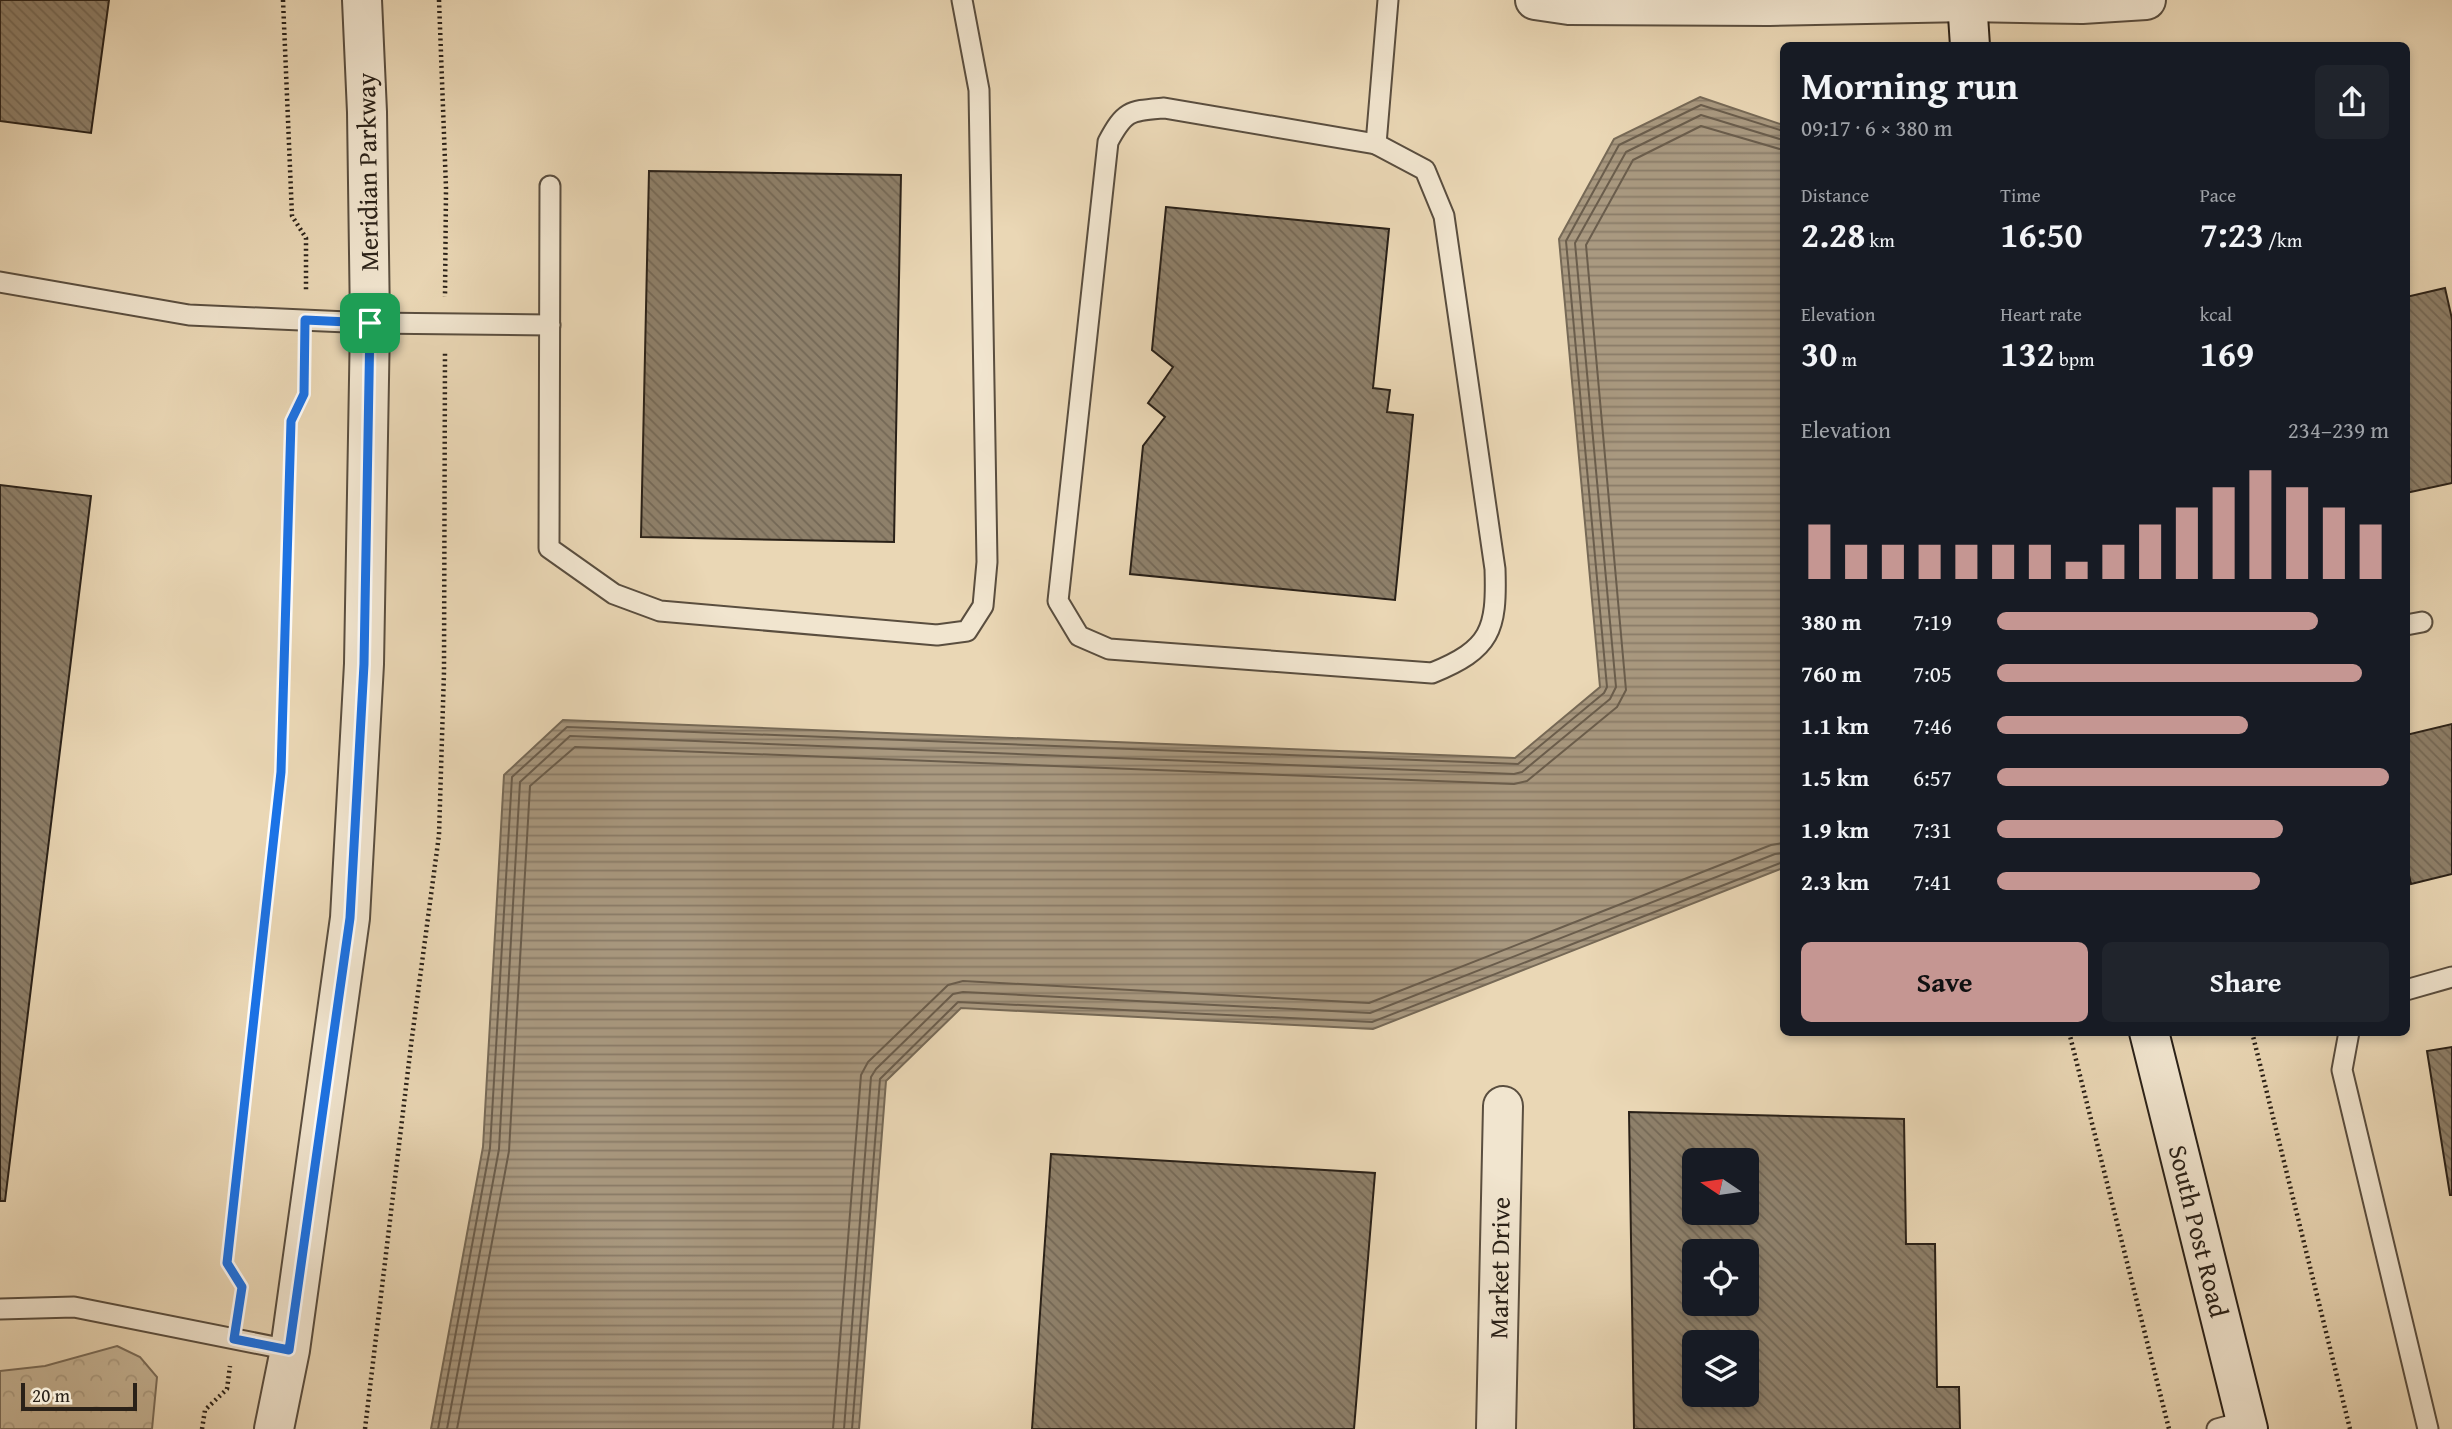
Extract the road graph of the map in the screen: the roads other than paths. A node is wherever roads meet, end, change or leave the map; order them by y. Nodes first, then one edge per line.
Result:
1 (362, 0) edge
2 (962, 0) edge
3 (1388, 0) edge
4 (1535, 0) edge
5 (2146, 0) edge
6 (1967, 1) edge
7 (1970, 42) edge
8 (1376, 144) junction
9 (550, 186) dead end
10 (0, 282) edge
11 (370, 323) junction
12 (550, 325) junction
13 (2452, 977) edge
14 (2410, 989) edge
15 (2150, 1036) edge
16 (2348, 1036) edge
17 (1503, 1106) dead end
18 (0, 1309) edge
19 (289, 1350) junction
20 (2237, 1426) edge
21 (274, 1429) edge
22 (1496, 1429) edge
23 (2428, 1429) edge

1 - 11 street, Meridian Parkway
2 - 12 lane
3 - 8 lane
4 - 6 street
5 - 6 street
6 - 7 street
8 - 8 lane
9 - 12 lane
10 - 11 lane
11 - 12 lane
11 - 19 street, Meridian Parkway
13 - 14 lane
15 - 20 street, South Post Road
16 - 23 lane
17 - 22 street, Market Drive
18 - 19 lane
19 - 21 street, Meridian Parkway

